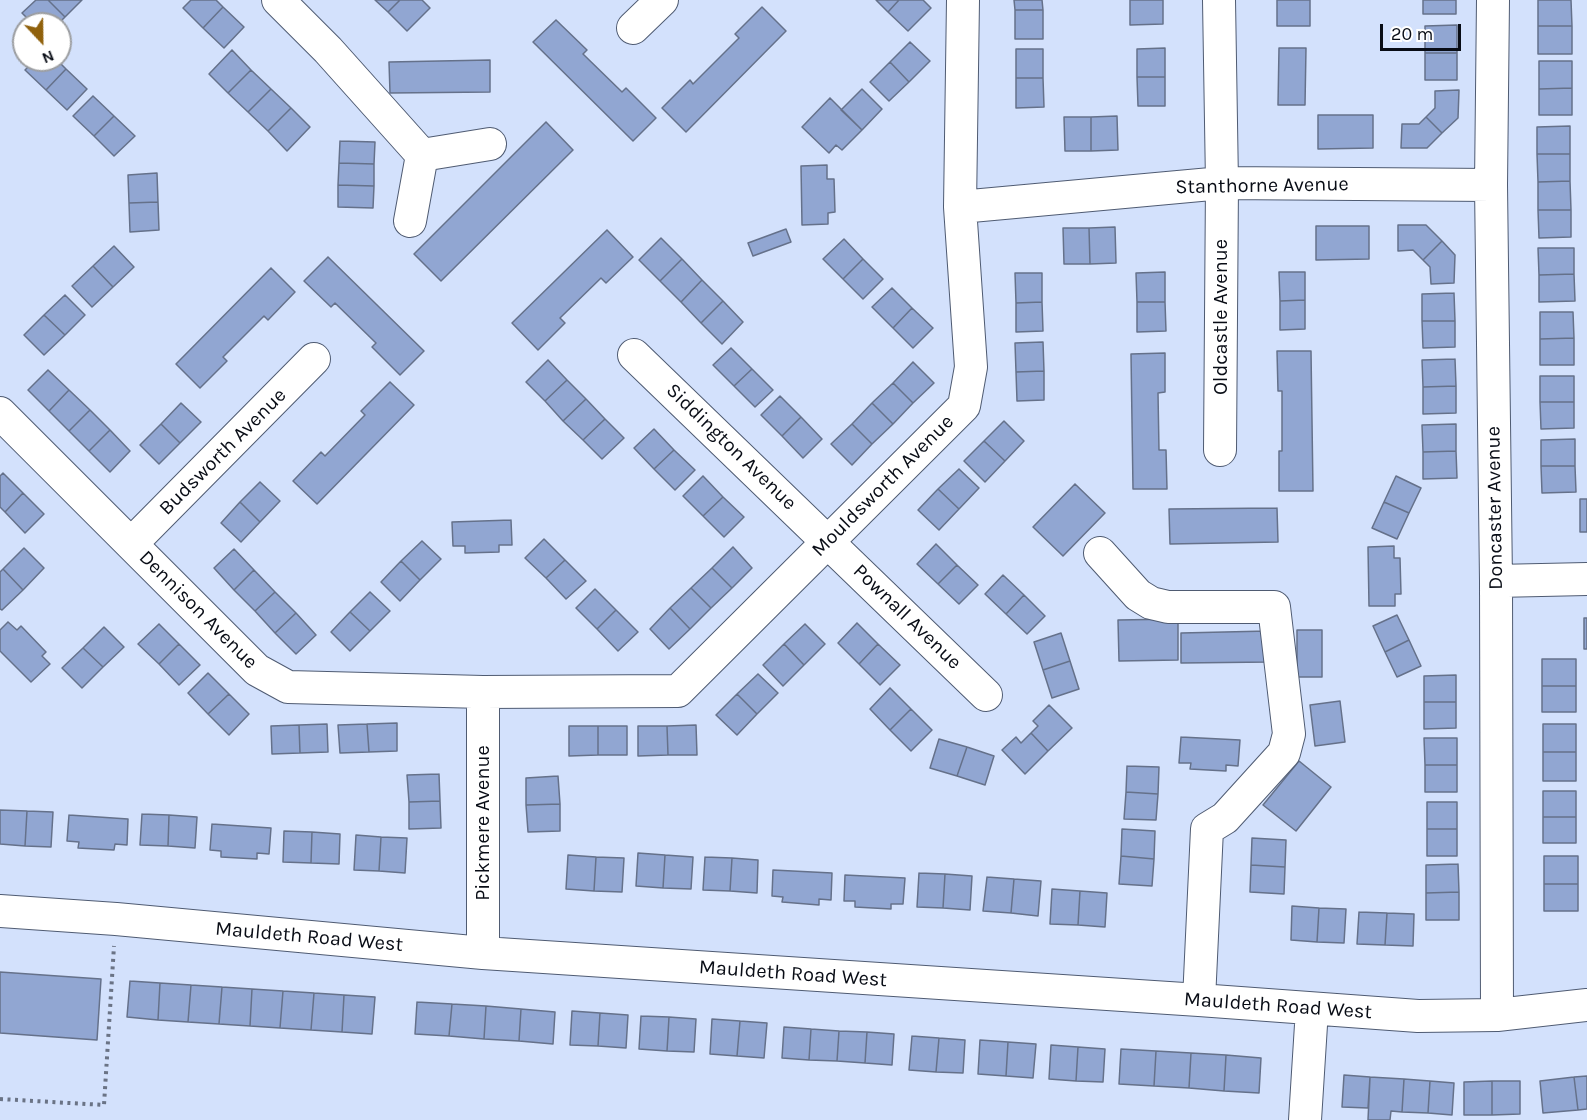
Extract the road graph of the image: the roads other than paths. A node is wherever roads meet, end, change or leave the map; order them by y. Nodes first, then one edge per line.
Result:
1 (278, 0) edge
2 (662, 0) edge
3 (963, 0) edge
4 (1219, 0) edge
5 (1493, 0) edge
6 (633, 28) dead end
7 (490, 144) dead end
8 (422, 155) junction
9 (1222, 183) junction
10 (1491, 186) junction
11 (960, 207) junction
12 (410, 221) dead end
13 (634, 355) dead end
14 (314, 359) dead end
15 (0, 413) edge
16 (1220, 450) dead end
17 (827, 540) junction
18 (131, 544) junction
19 (1100, 553) dead end
20 (1587, 579) edge
21 (1496, 581) junction
22 (483, 692) junction
23 (986, 695) dead end
24 (0, 911) edge
25 (483, 953) junction
26 (1199, 1000) junction
27 (1587, 1005) edge
28 (1312, 1009) junction
29 (1497, 1016) junction
30 (1305, 1120) edge

1 - 8 street
2 - 6 street
3 - 11 street, Mouldsworth Avenue
4 - 9 street, Oldcastle Avenue
5 - 10 street, Doncaster Avenue
7 - 8 street
8 - 12 street
9 - 10 street, Stanthorne Avenue
9 - 11 street, Stanthorne Avenue
9 - 16 street, Oldcastle Avenue
10 - 21 street, Doncaster Avenue
11 - 17 street, Mouldsworth Avenue
13 - 17 street, Siddington Avenue
14 - 18 street, Budsworth Avenue
15 - 18 street, Dennison Avenue
17 - 22 street, Mouldsworth Avenue
17 - 23 street, Pownall Avenue
18 - 22 street, Dennison Avenue
19 - 26 street
20 - 21 street
21 - 29 street, Doncaster Avenue
22 - 25 street, Pickmere Avenue
24 - 25 street, Mauldeth Road West
25 - 26 street, Mauldeth Road West
26 - 28 street, Mauldeth Road West
27 - 29 street, Mauldeth Road West
28 - 29 street, Mauldeth Road West
28 - 30 street

